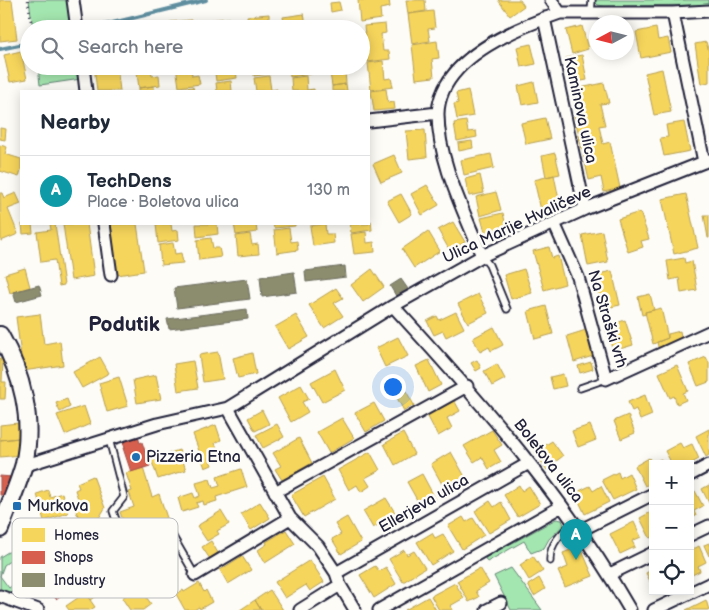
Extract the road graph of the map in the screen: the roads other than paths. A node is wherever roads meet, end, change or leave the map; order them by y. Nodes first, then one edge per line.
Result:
1 (73, 0) edge
2 (551, 0) edge
3 (592, 6) edge
4 (709, 11) edge
5 (560, 13) junction
6 (673, 13) junction
7 (544, 18) junction
8 (76, 20) edge
9 (84, 75) edge
10 (86, 90) edge
11 (438, 112) junction
12 (370, 121) edge
13 (706, 161) edge
14 (585, 210) junction
15 (554, 223) junction
16 (104, 225) edge
17 (482, 256) junction
18 (111, 274) dead end
19 (393, 306) junction
20 (507, 309) dead end
21 (709, 332) edge
22 (0, 335) edge
23 (606, 379) junction
24 (467, 386) junction
25 (580, 388) dead end
26 (228, 408) junction
27 (109, 439) junction
28 (529, 463) junction
29 (709, 465) edge
30 (23, 466) junction
31 (694, 473) edge
32 (275, 492) junction
33 (649, 496) edge
34 (562, 506) junction
35 (115, 518) edge
36 (290, 518) junction
37 (578, 526) junction
38 (709, 526) edge
39 (0, 528) edge
40 (694, 533) edge
41 (178, 545) edge
42 (649, 556) edge
43 (550, 561) dead end
44 (336, 573) junction
45 (610, 574) junction
46 (195, 576) joint
47 (340, 584) junction
48 (709, 584) edge
49 (0, 596) edge
50 (501, 603) dead end
51 (38, 610) edge
52 (300, 610) edge
53 (355, 610) edge
54 (379, 610) edge
55 (488, 610) edge
56 (630, 610) edge
57 (654, 610) edge

1 - 8 street
2 - 5 street
3 - 5 street
3 - 6 street
4 - 6 street
5 - 7 street
6 - 13 street
7 - 11 street
7 - 14 street, Kaminova ulica
9 - 10 street
11 - 12 street
11 - 17 street
13 - 14 street, Ulica Marije Hvaličeve
14 - 15 street, Ulica Marije Hvaličeve
15 - 17 street, Ulica Marije Hvaličeve
15 - 23 street, Na Straški vrh
16 - 18 street
17 - 19 street, Ulica Marije Hvaličeve
17 - 20 lane
19 - 24 street, Boletova ulica
19 - 26 street, Ulica Marije Hvaličeve
21 - 23 street, Na Straški vrh
22 - 30 street
23 - 25 lane
24 - 28 street, Boletova ulica
24 - 32 street
26 - 27 street, Ulica Marije Hvaličeve
26 - 32 street
27 - 30 street
27 - 35 lane
28 - 34 street, Boletova ulica
28 - 44 street, Ellerjeva ulica
29 - 31 street
30 - 39 street
32 - 36 street
33 - 37 street
34 - 37 street, Boletova ulica
34 - 54 street
36 - 44 street
36 - 46 street
37 - 43 lane
37 - 45 street, Boletova ulica
38 - 40 street
41 - 46 lane
42 - 45 street
44 - 47 street
45 - 56 street, Boletova ulica
47 - 52 street
47 - 53 street
48 - 57 street
49 - 51 street
50 - 55 street

